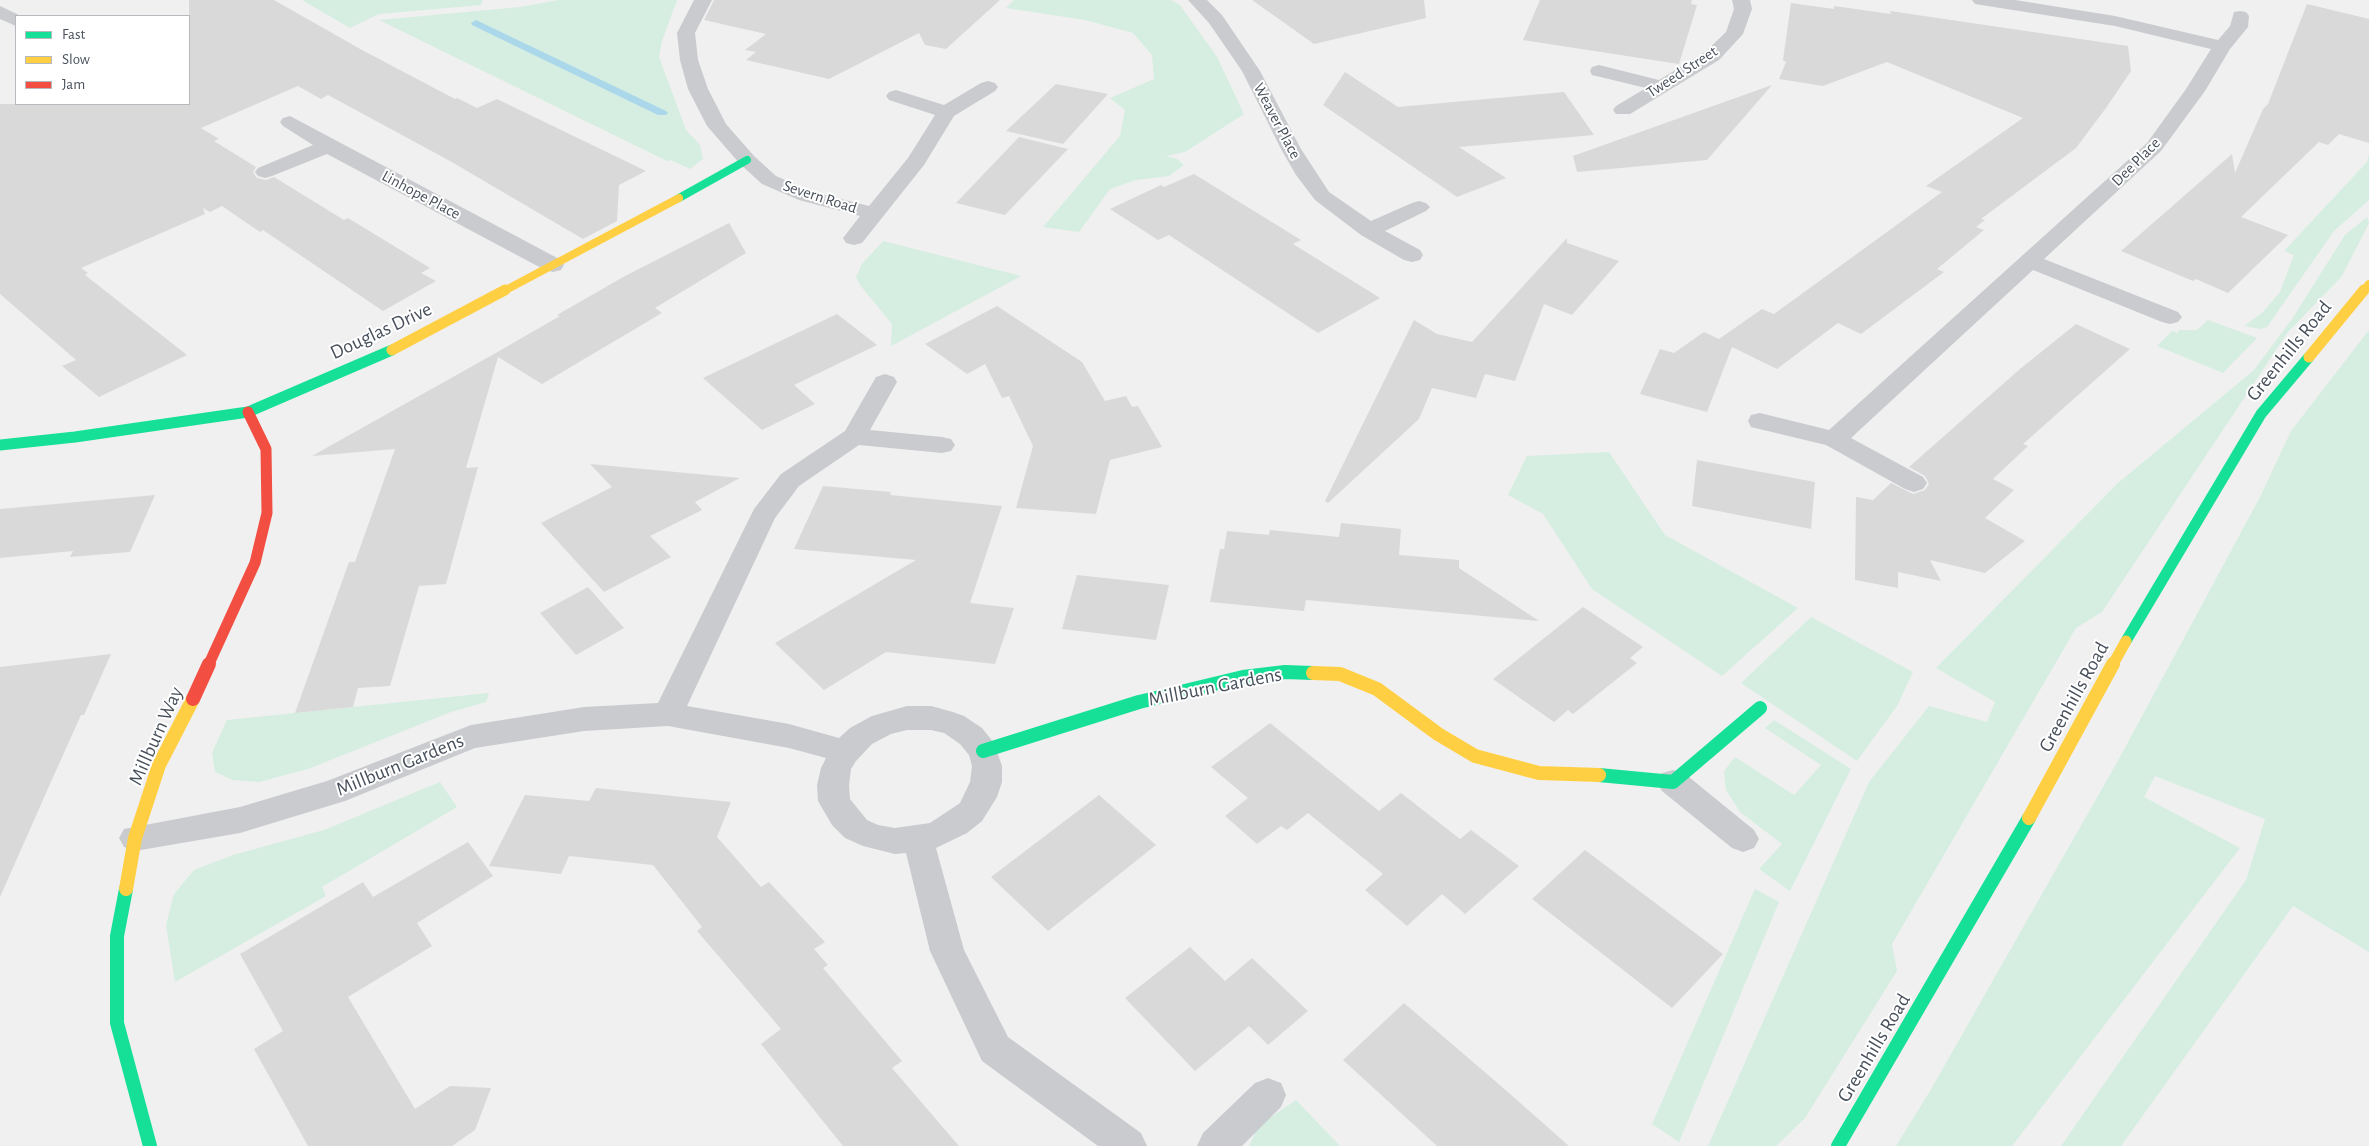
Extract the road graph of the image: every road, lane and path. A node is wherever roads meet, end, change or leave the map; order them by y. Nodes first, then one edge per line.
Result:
1 (703, 0) edge
2 (1197, 0) edge
3 (1741, 0) edge
4 (1981, 0) edge
5 (0, 11) edge
6 (2240, 16) dead end
7 (15, 21) edge
8 (2222, 46) junction
9 (1598, 71) dead end
10 (1660, 86) junction
11 (988, 87) dead end
12 (896, 96) dead end
13 (1623, 110) dead end
14 (946, 112) junction
15 (290, 122) dead end
16 (328, 146) junction
17 (747, 160) junction
18 (265, 172) dead end
19 (1419, 207) dead end
20 (872, 214) junction
21 (1369, 230) junction
22 (854, 238) dead end
23 (1412, 255) dead end
24 (2030, 261) junction
25 (553, 265) junction
26 (2369, 284) edge
27 (2170, 317) dead end
28 (885, 382) dead end
29 (248, 412) junction
30 (1760, 421) dead end
31 (854, 436) junction
32 (1834, 439) junction
33 (0, 445) edge
34 (942, 445) dead end
35 (1914, 483) dead end
36 (1760, 708) dead end
37 (668, 714) junction
38 (845, 752) junction
39 (983, 752) junction
40 (1673, 782) junction
41 (135, 838) junction
42 (1743, 839) dead end
43 (918, 840) junction
44 (1268, 1095) dead end
45 (150, 1146) edge
46 (1128, 1146) edge
47 (1216, 1146) edge
48 (1838, 1146) edge

1 - 17 street, Severn Road
2 - 21 street, Weaver Place
3 - 10 street, Tweed Street
4 - 8 street
5 - 7 street
6 - 8 street, Dee Place
8 - 24 street, Dee Place
9 - 10 street
10 - 13 street, Tweed Street
11 - 14 street
12 - 14 street
14 - 20 street
15 - 16 street, Linhope Place
16 - 18 street
16 - 25 street, Linhope Place
17 - 20 street, Severn Road
17 - 25 street, Douglas Drive
19 - 21 street
20 - 22 street
21 - 23 street, Weaver Place
24 - 27 street
24 - 32 street, Dee Place
25 - 29 street, Douglas Drive
26 - 48 street, Greenhills Road
28 - 31 street
29 - 33 street, Douglas Drive
29 - 41 street, Millburn Way
30 - 32 street
31 - 34 street
31 - 37 street
32 - 35 street
36 - 40 street
37 - 38 street, Millburn Gardens
37 - 41 street, Millburn Gardens
38 - 39 street
38 - 43 street
39 - 40 street, Millburn Gardens
39 - 43 street
40 - 42 street
41 - 45 street, Millburn Way
43 - 46 street
44 - 47 street

